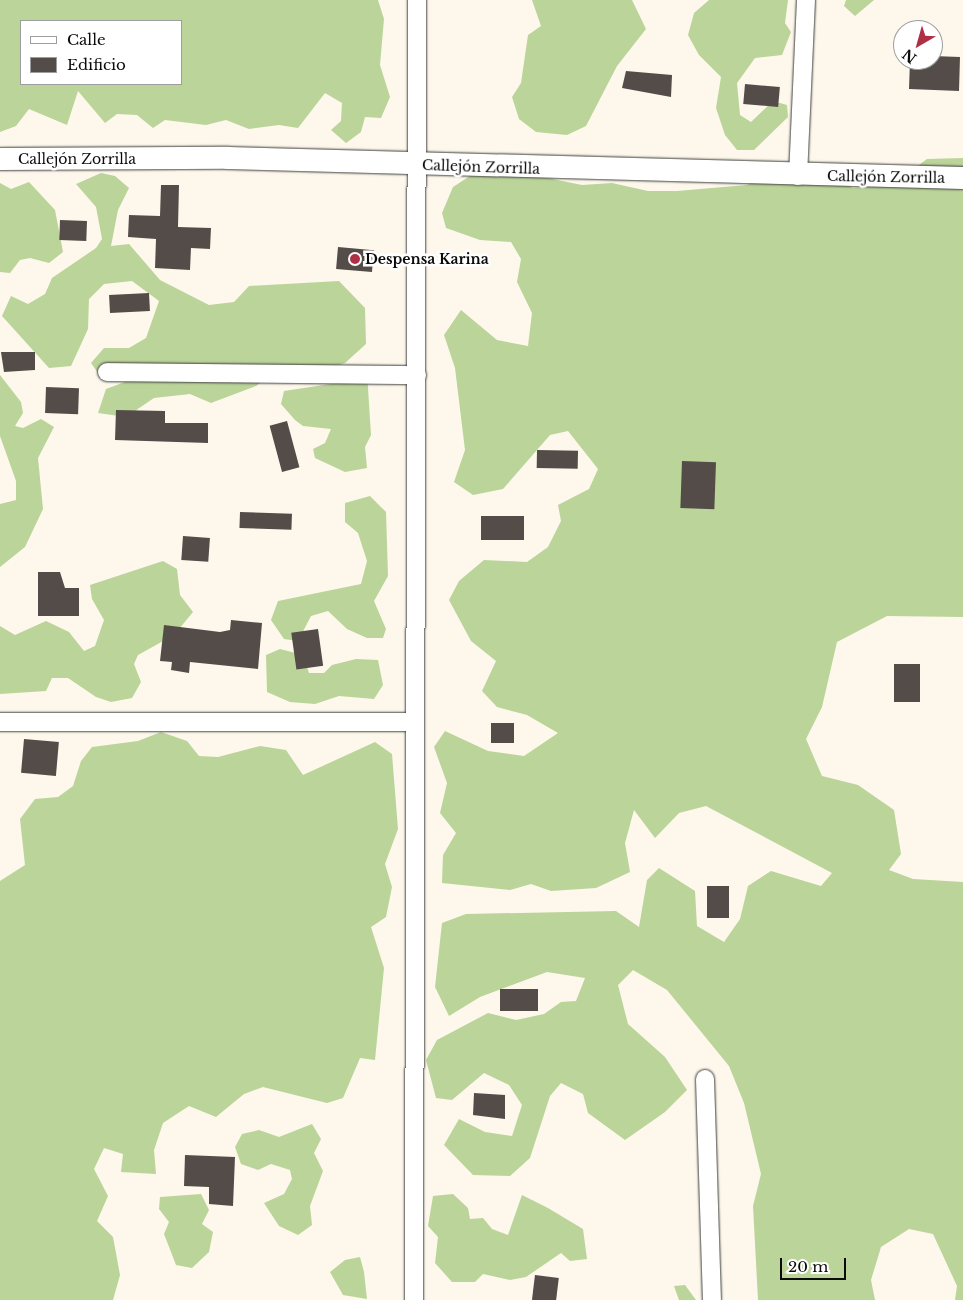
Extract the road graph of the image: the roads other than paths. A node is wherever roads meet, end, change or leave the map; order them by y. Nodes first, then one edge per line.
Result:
1 (417, 0) edge
2 (806, 0) edge
3 (0, 159) edge
4 (418, 166) junction
5 (798, 176) junction
6 (963, 178) edge
7 (107, 372) dead end
8 (417, 375) junction
9 (0, 722) edge
10 (415, 722) junction
11 (705, 1079) dead end
12 (414, 1300) edge
13 (712, 1300) edge

1 - 4 street
2 - 5 street
3 - 4 street, Callejón Zorrilla
4 - 5 street, Callejón Zorrilla
4 - 8 street
5 - 6 street, Callejón Zorrilla
7 - 8 street
8 - 10 street
9 - 10 street
10 - 12 street
11 - 13 street

